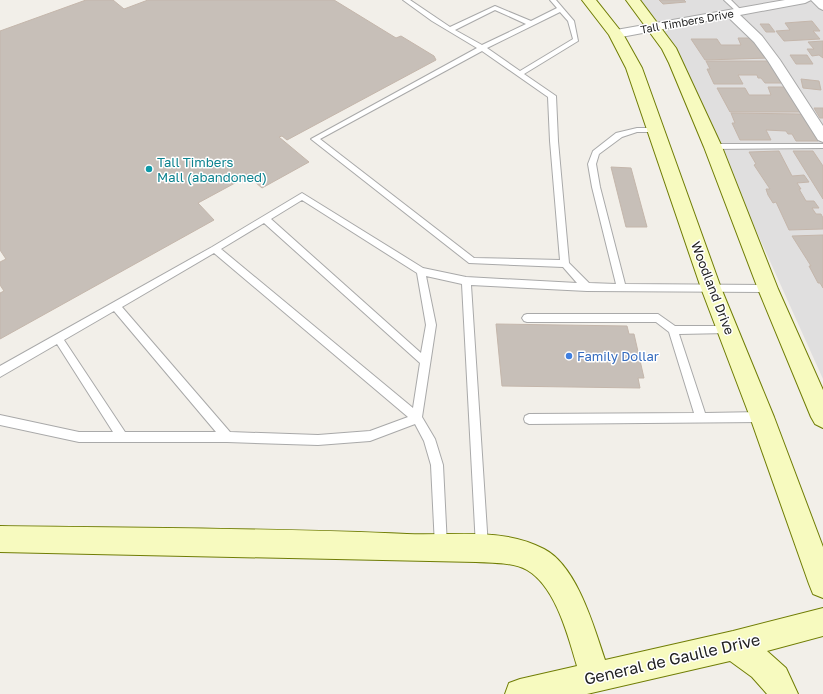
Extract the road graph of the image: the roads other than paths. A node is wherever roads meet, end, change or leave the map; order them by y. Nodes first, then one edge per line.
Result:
1 (406, 0) edge
2 (553, 0) edge
3 (589, 0) edge
4 (633, 0) edge
5 (727, 0) edge
6 (805, 0) edge
7 (817, 0) edge
8 (823, 6) edge
9 (562, 9) junction
10 (735, 12) junction
11 (532, 24) junction
12 (655, 28) junction
13 (451, 29) junction
14 (616, 34) junction
15 (482, 48) junction
16 (519, 74) junction
17 (657, 130) junction
18 (823, 137) edge
19 (713, 146) junction
20 (823, 146) edge
21 (265, 219) junction
22 (215, 250) junction
23 (565, 264) junction
24 (420, 271) junction
25 (466, 281) junction
26 (587, 287) junction
27 (621, 287) junction
28 (710, 288) junction
29 (768, 289) junction
30 (115, 305) junction
31 (527, 318) dead end
32 (728, 329) junction
33 (673, 330) junction
34 (58, 338) junction
35 (425, 362) junction
36 (2, 371) edge
37 (701, 417) junction
38 (762, 417) junction
39 (823, 417) edge
40 (417, 418) junction
41 (529, 419) dead end
42 (0, 420) edge
43 (122, 437) junction
44 (227, 437) junction
45 (0, 539) edge
46 (441, 549) junction
47 (482, 550) junction
48 (823, 584) edge
49 (823, 622) edge
50 (734, 646) junction
51 (596, 677) junction
52 (520, 694) edge
53 (783, 694) edge

1 - 13 lane
2 - 9 lane
3 - 14 street, Woodland Drive
4 - 12 street
5 - 10 lane
6 - 10 street, Tall Timbers Drive
7 - 8 street
9 - 11 lane
9 - 16 lane
10 - 12 street, Tall Timbers Drive
10 - 18 street
11 - 13 lane
11 - 15 lane
12 - 14 street, Tall Timbers Drive
12 - 19 street
13 - 15 lane
14 - 17 street, Woodland Drive
15 - 16 lane
15 - 23 lane
16 - 23 lane
17 - 27 lane
17 - 28 street, Woodland Drive
19 - 20 lane
19 - 29 street
21 - 22 lane
21 - 24 lane
21 - 35 lane
22 - 30 lane
22 - 40 lane
23 - 26 lane
24 - 25 lane
24 - 35 lane
25 - 26 lane
25 - 47 lane
26 - 27 lane
27 - 28 lane
28 - 29 lane
28 - 32 street, Woodland Drive
29 - 39 street
30 - 34 lane
30 - 44 lane
31 - 33 lane
32 - 33 lane
32 - 38 street, Woodland Drive
33 - 37 lane
34 - 36 lane
34 - 43 lane
35 - 40 lane
37 - 38 lane
37 - 41 lane
38 - 48 street, Woodland Drive
40 - 44 lane
40 - 46 lane
42 - 43 lane
43 - 44 lane
45 - 46 street
46 - 47 street
47 - 51 street
49 - 50 street, General de Gaulle Drive
50 - 51 street, General de Gaulle Drive
50 - 53 street
51 - 52 street, General de Gaulle Drive

